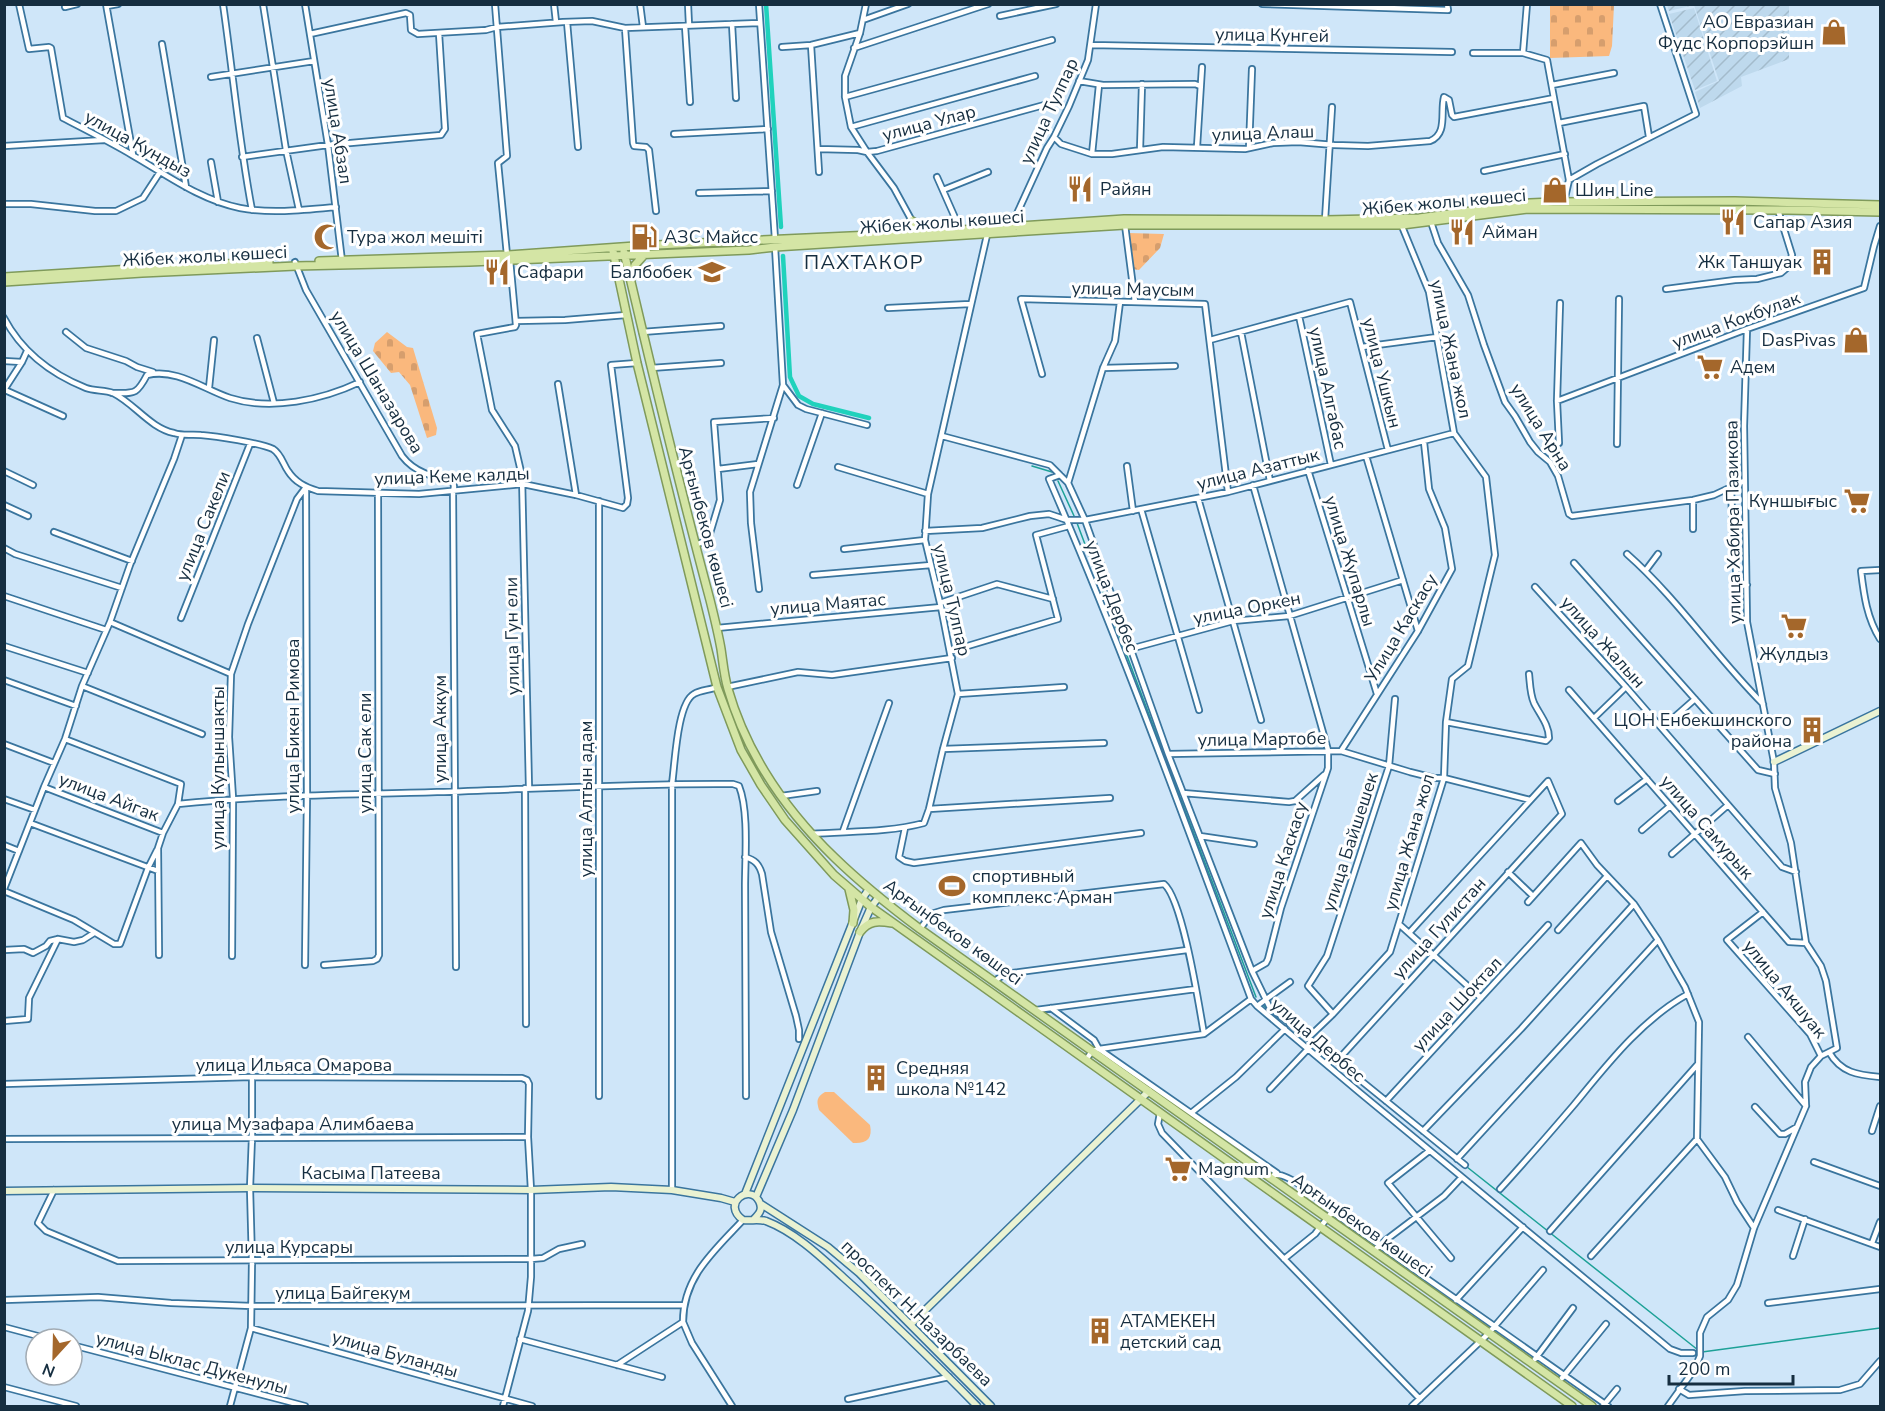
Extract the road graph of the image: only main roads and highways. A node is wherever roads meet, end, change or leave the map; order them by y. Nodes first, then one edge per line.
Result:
1 (1881, 205) edge
2 (1881, 212) edge
3 (912, 221) road end
4 (1401, 222) junction
5 (931, 231) junction
6 (917, 236) junction
7 (775, 243) junction
8 (623, 251) junction
9 (613, 252) junction
10 (645, 254) junction
11 (600, 256) junction
12 (509, 258) junction
13 (296, 264) junction
14 (617, 272) junction
15 (4, 277) edge
16 (630, 281) junction
17 (4, 282) edge
18 (676, 474) junction
19 (665, 476) junction
20 (1881, 711) edge
21 (1774, 762) road end
22 (848, 887) junction
23 (869, 889) junction
24 (878, 898) junction
25 (862, 899) junction
26 (871, 907) junction
27 (853, 923) junction
28 (893, 924) junction
29 (860, 932) junction
30 (1149, 1091) junction
31 (1141, 1099) junction
32 (4, 1191) edge
33 (745, 1194) junction
34 (756, 1197) junction
35 (735, 1202) junction
36 (761, 1204) junction
37 (754, 1219) junction
38 (910, 1324) junction
39 (976, 1407) edge
40 (991, 1407) edge
41 (1572, 1407) edge
42 (1592, 1407) edge

1 - 4 main road, Жібек жолы көшесі
2 - 4 main road, Жібек жолы көшесі
3 - 5 main road
4 - 5 main road, Жібек жолы көшесі
4 - 6 main road, Жібек жолы көшесі
5 - 6 main road, Жібек жолы көшесі
6 - 7 main road, Жібек жолы көшесі
7 - 8 main road, Жібек жолы көшесі
7 - 10 main road, Жібек жолы көшесі
8 - 9 main road, Жібек жолы көшесі
8 - 10 main road, Жібек жолы көшесі
8 - 16 main road, Арғынбеков көшесі
9 - 11 main road, Жібек жолы көшесі
9 - 12 main road, Жібек жолы көшесі
9 - 14 main road, Арғынбеков көшесі
10 - 16 main road
11 - 12 main road, Жібек жолы көшесі
11 - 14 main road
12 - 13 main road, Жібек жолы көшесі
12 - 13 main road, Жібек жолы көшесі
13 - 15 main road, Жібек жолы көшесі
13 - 17 main road, Жібек жолы көшесі
14 - 19 main road, Арғынбеков көшесі
16 - 18 main road, Арғынбеков көшесі
18 - 19 main road
18 - 23 main road, Арғынбеков көшесі
19 - 22 main road, Арғынбеков көшесі
20 - 21 main road
22 - 25 main road, Арғынбеков көшесі
22 - 27 main road
23 - 24 main road, Арғынбеков көшесі
23 - 25 main road
24 - 26 main road
24 - 30 main road, Арғынбеков көшесі
25 - 26 main road, Арғынбеков көшесі
25 - 27 main road
26 - 28 main road, Арғынбеков көшесі
26 - 29 main road
27 - 33 main road
28 - 29 main road
28 - 31 main road, Арғынбеков көшесі
29 - 34 main road
30 - 31 main road
30 - 42 main road, Арғынбеков көшесі
31 - 38 main road
31 - 41 main road, Арғынбеков көшесі
32 - 35 main road, Касыма Патеева
33 - 34 main road
33 - 35 main road
34 - 36 main road
35 - 37 main road
36 - 37 main road
36 - 38 main road, проспект Н.Назарбаева
37 - 39 main road, проспект Н.Назарбаева
38 - 40 main road, проспект Н.Назарбаева

